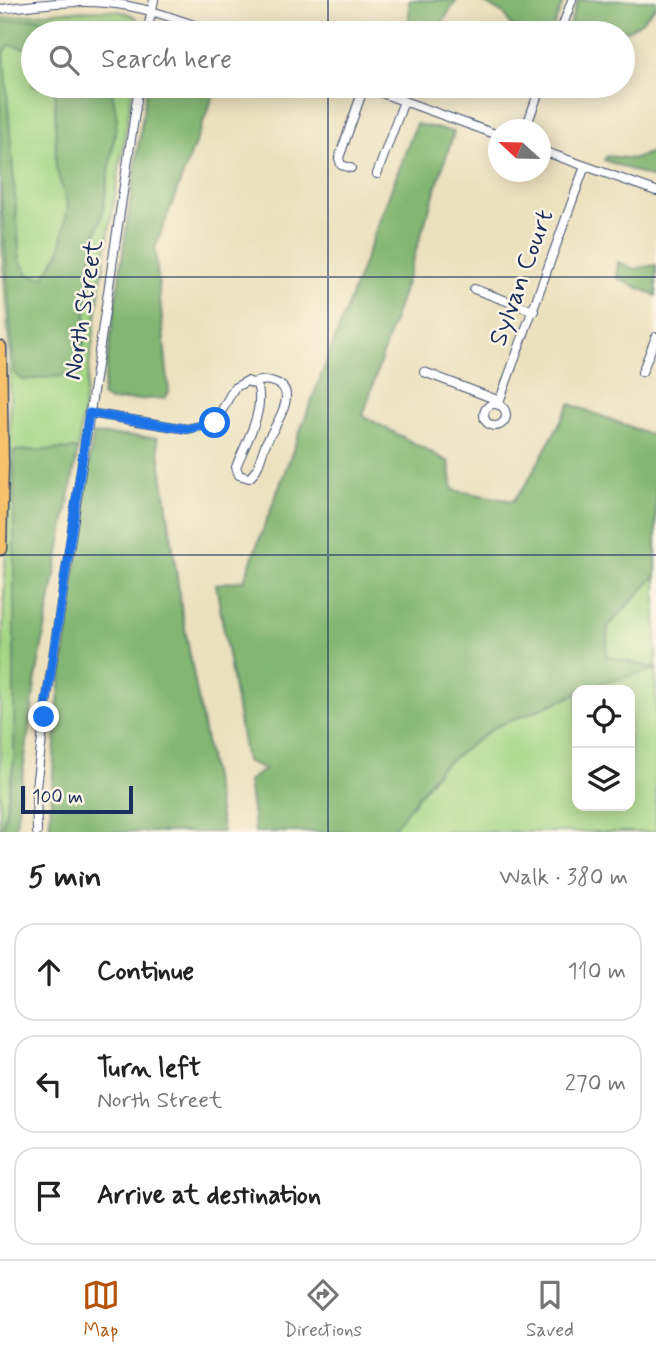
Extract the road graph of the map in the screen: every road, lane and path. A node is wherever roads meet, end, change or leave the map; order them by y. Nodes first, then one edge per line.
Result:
1 (154, 0) edge
2 (572, 0) edge
3 (0, 9) edge
4 (150, 12) junction
5 (149, 21) edge
6 (178, 21) edge
7 (564, 21) edge
8 (137, 98) edge
9 (359, 98) edge
10 (396, 98) edge
11 (537, 98) edge
12 (404, 101) junction
13 (529, 119) edge
14 (488, 131) edge
15 (551, 154) edge
16 (585, 166) junction
17 (351, 168) dead end
18 (377, 174) dead end
19 (656, 191) edge
20 (474, 289) dead end
21 (534, 311) junction
22 (656, 337) edge
23 (0, 347) edge
24 (424, 372) dead end
25 (642, 372) dead end
26 (253, 383) junction
27 (89, 413) junction
28 (0, 550) edge
29 (37, 832) edge

1 - 4 street
2 - 7 street
3 - 4 street
4 - 5 street
4 - 6 street
8 - 27 street, North Street
9 - 17 street
10 - 12 street
11 - 13 street
12 - 14 street
12 - 18 street
15 - 16 street
16 - 19 street
16 - 21 street, Sylvan Court
20 - 21 street
21 - 24 street, Sylvan Court
22 - 25 street
23 - 28 highway
26 - 26 street
26 - 27 street
27 - 29 street, North Street

